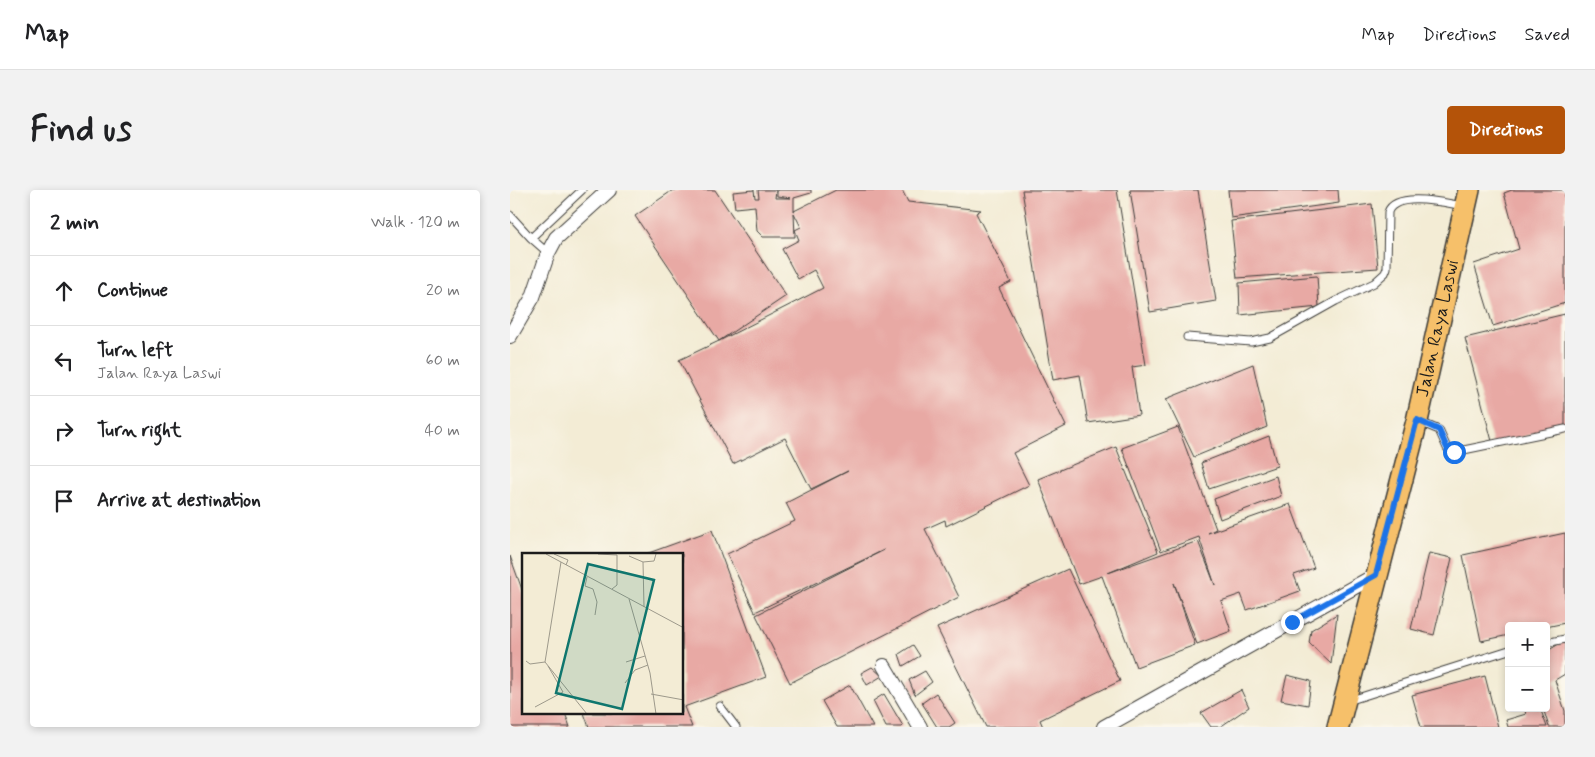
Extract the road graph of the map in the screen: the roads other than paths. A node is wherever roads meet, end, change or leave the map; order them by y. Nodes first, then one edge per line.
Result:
1 (582, 190) edge
2 (609, 190) edge
3 (1467, 198) edge
4 (510, 216) edge
5 (531, 238) junction
6 (548, 253) junction
7 (510, 336) edge
8 (1187, 338) dead end
9 (1417, 420) junction
10 (1565, 429) edge
11 (1376, 575) junction
12 (1565, 639) edge
13 (1550, 642) edge
14 (1505, 651) edge
15 (884, 666) dead end
16 (1345, 702) junction
17 (720, 706) dead end
18 (736, 727) edge
19 (920, 727) edge
20 (1104, 727) edge
21 (1338, 727) edge

1 - 5 lane
2 - 6 street
3 - 8 lane
3 - 9 main road, Jalan Raya Laswi
4 - 5 lane
5 - 6 lane
6 - 7 street
9 - 10 lane
9 - 11 main road, Jalan Raya Laswi
11 - 16 main road, Jalan Raya Laswi
11 - 20 street
12 - 13 lane
14 - 16 lane
15 - 19 street
16 - 21 main road, Jalan Raya Laswi
17 - 18 lane

